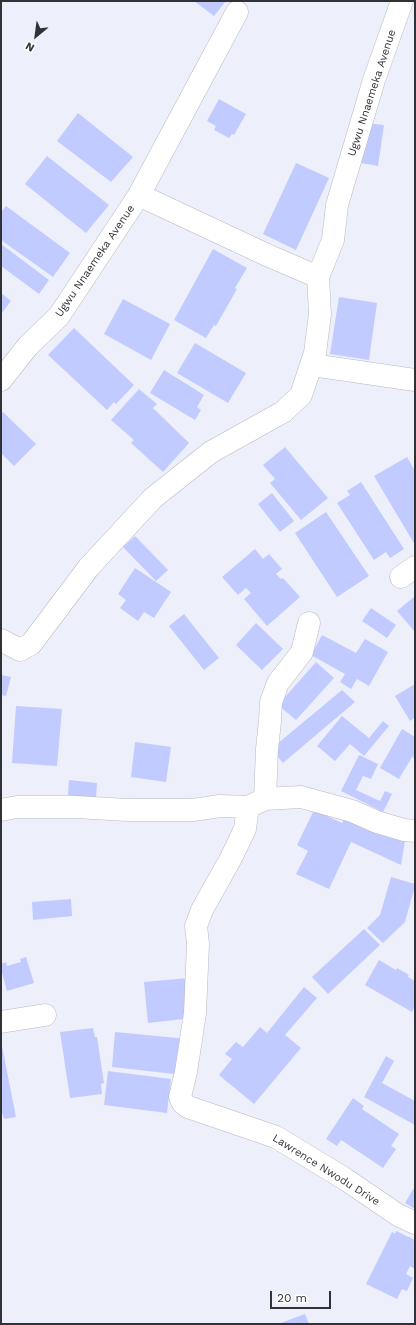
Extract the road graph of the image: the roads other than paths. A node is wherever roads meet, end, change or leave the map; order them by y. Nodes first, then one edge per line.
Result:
1 (402, 1) edge
2 (237, 12) dead end
3 (139, 194) junction
4 (318, 277) junction
5 (312, 365) junction
6 (1, 380) edge
7 (415, 380) edge
8 (309, 623) dead end
9 (1, 640) edge
10 (256, 803) junction
11 (1, 810) edge
12 (415, 831) edge
13 (45, 1015) dead end
14 (1, 1022) edge
15 (415, 1223) edge

1 - 4 street, Ugwu Nnaemeka Avenue
2 - 3 street
3 - 4 street, Ugwu Nnaemeka Avenue
3 - 6 street, Ugwu Nnaemeka Avenue
4 - 5 street
5 - 7 street
5 - 9 street
8 - 10 street, Lawrence Nwodu Drive
10 - 11 street
10 - 12 street
10 - 15 street, Lawrence Nwodu Drive
13 - 14 street

